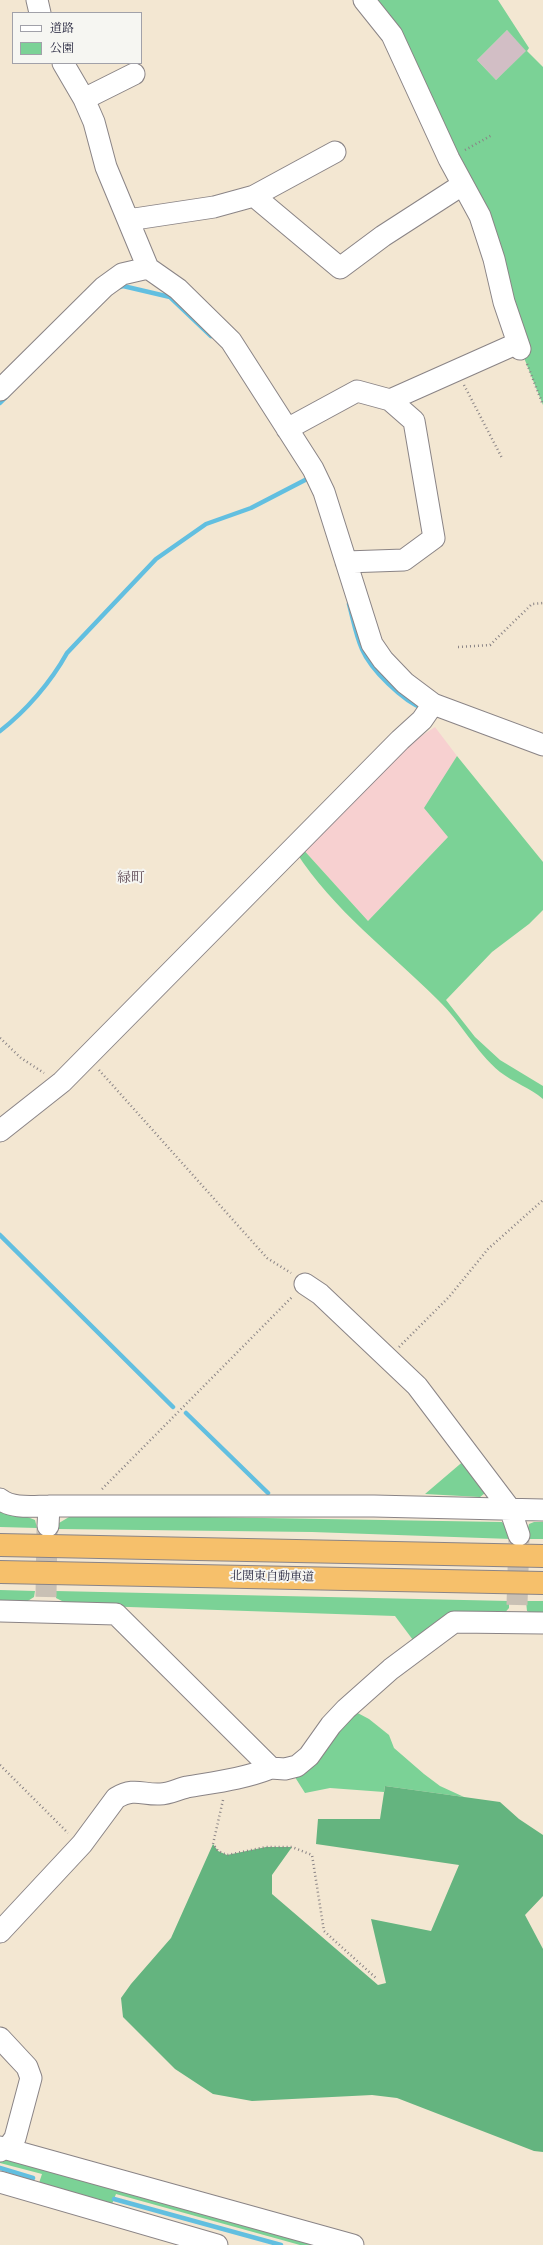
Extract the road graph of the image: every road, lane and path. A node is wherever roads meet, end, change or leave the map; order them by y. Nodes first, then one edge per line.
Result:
1 (37, 0) edge
2 (364, 0) edge
3 (40, 12) edge
4 (64, 64) edge
5 (134, 74) dead end
6 (84, 99) junction
7 (492, 135) dead end
8 (335, 152) dead end
9 (449, 159) junction
10 (462, 185) junction
11 (254, 196) junction
12 (128, 220) junction
13 (148, 268) junction
14 (519, 346) junction
15 (456, 369) junction
16 (0, 390) edge
17 (390, 400) junction
18 (543, 404) edge
19 (287, 429) junction
20 (502, 458) dead end
21 (346, 562) junction
22 (543, 603) edge
23 (458, 647) dead end
24 (433, 704) junction
25 (543, 745) edge
26 (0, 1038) edge
27 (87, 1056) junction
28 (62, 1082) junction
29 (0, 1131) edge
30 (543, 1200) edge
31 (305, 1284) junction
32 (388, 1358) junction
33 (6, 1502) edge
34 (97, 1506) junction
35 (510, 1509) junction
36 (543, 1510) edge
37 (519, 1535) tunnel mouth
38 (0, 1545) edge
39 (543, 1556) edge
40 (0, 1572) edge
41 (543, 1583) edge
42 (0, 1611) edge
43 (543, 1623) edge
44 (0, 1765) edge
45 (271, 1768) junction
46 (227, 1782) junction
47 (79, 1847) junction
48 (0, 1932) edge
49 (377, 1979) dead end
50 (0, 2038) edge
51 (2, 2149) edge
52 (0, 2182) edge
53 (218, 2245) edge
54 (353, 2245) edge

1 - 3 street
2 - 9 street
4 - 6 street
5 - 6 street
6 - 12 street
7 - 9 path
8 - 11 street
9 - 10 street
10 - 11 street
10 - 14 street
11 - 12 street
12 - 13 street
13 - 16 street
13 - 19 street
14 - 15 street
14 - 18 path
15 - 17 street
15 - 20 path
17 - 19 street
17 - 21 street
19 - 21 street
21 - 24 street
22 - 23 path
24 - 25 street
24 - 27 street
26 - 28 path
27 - 28 street
27 - 31 path
28 - 29 street
30 - 32 path
31 - 32 street
31 - 34 path
32 - 35 street
33 - 34 street
34 - 35 street
35 - 36 street
35 - 37 street
38 - 39 highway
40 - 41 highway, 北関東自動車道
42 - 45 street
43 - 45 street
44 - 47 path
45 - 46 street
46 - 47 street
46 - 49 path
47 - 48 street
50 - 51 street
51 - 54 street
52 - 53 street

